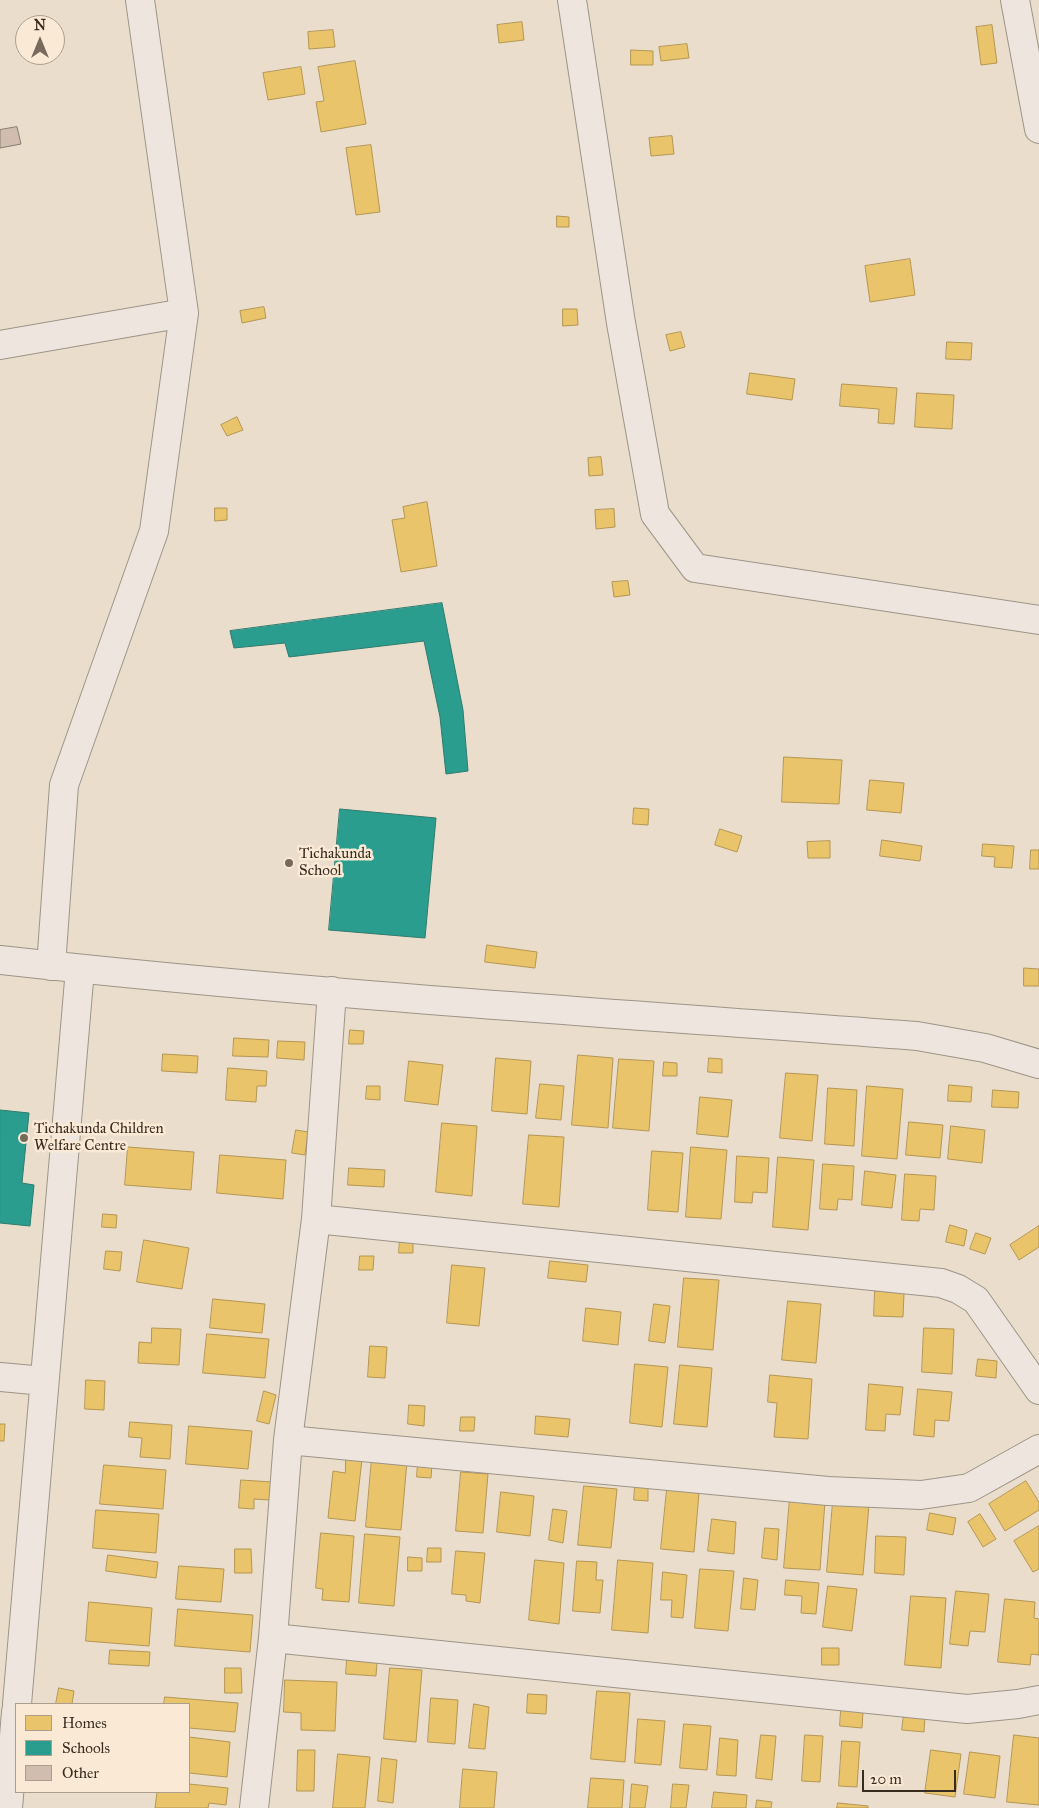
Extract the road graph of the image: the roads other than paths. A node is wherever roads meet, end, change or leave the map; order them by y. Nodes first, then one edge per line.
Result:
1 (140, 0) edge
2 (572, 0) edge
3 (1015, 0) edge
4 (1039, 129) edge
5 (184, 313) junction
6 (0, 345) edge
7 (1039, 620) edge
8 (0, 960) edge
9 (51, 966) junction
10 (80, 969) junction
11 (332, 991) junction
12 (1039, 1064) edge
13 (316, 1219) junction
14 (0, 1377) edge
15 (44, 1381) junction
16 (1039, 1390) edge
17 (288, 1440) junction
18 (1039, 1449) edge
19 (12, 1620) edge
20 (273, 1638) junction
21 (1039, 1700) edge
22 (17, 1703) edge
23 (15, 1724) edge
24 (8, 1808) edge
25 (254, 1808) edge

1 - 5 street
2 - 7 street
3 - 4 street
5 - 6 street
5 - 9 street
8 - 9 street
9 - 10 street
10 - 11 street
10 - 15 street
11 - 12 street
11 - 13 street
13 - 16 street
13 - 17 street
14 - 15 street
15 - 19 street
17 - 18 street
17 - 20 street
19 - 22 street
20 - 21 street
20 - 25 street
23 - 24 street

